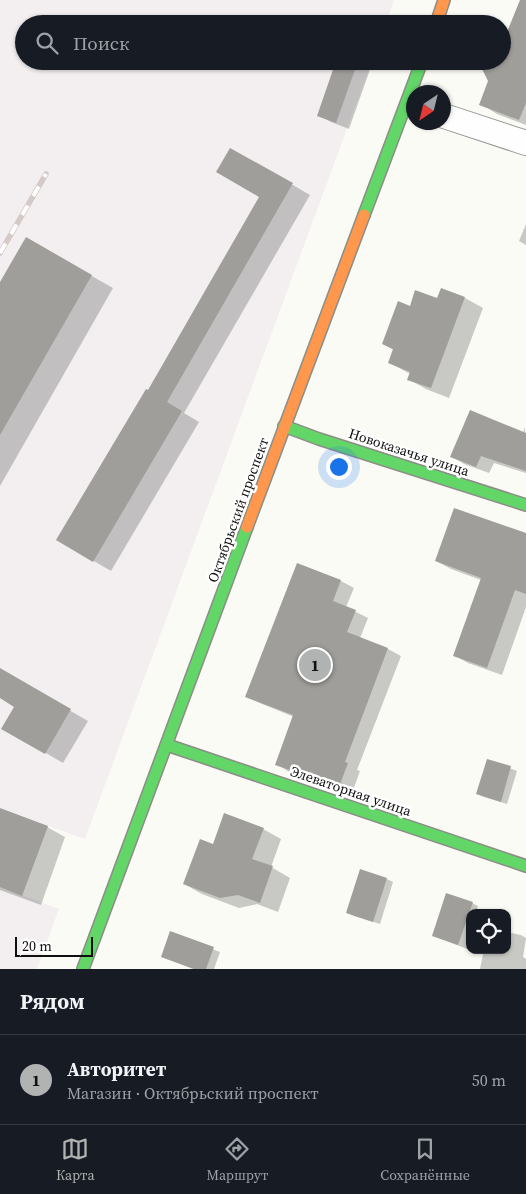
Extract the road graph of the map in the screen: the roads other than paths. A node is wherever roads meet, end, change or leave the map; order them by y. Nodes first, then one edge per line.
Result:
1 (444, 0) edge
2 (439, 15) edge
3 (420, 70) edge
4 (416, 85) edge
5 (406, 116) edge
6 (451, 118) edge
7 (526, 143) edge
8 (284, 426) junction
9 (526, 505) edge
10 (167, 745) junction
11 (526, 866) edge
12 (83, 969) edge

1 - 2 main road
3 - 4 main road, Октябрьский проспект
5 - 8 main road, Октябрьский проспект
6 - 7 street
8 - 9 main road, Новоказачья улица
8 - 10 main road, Октябрьский проспект
10 - 11 main road, Элеваторная улица
10 - 12 main road, Октябрьский проспект

